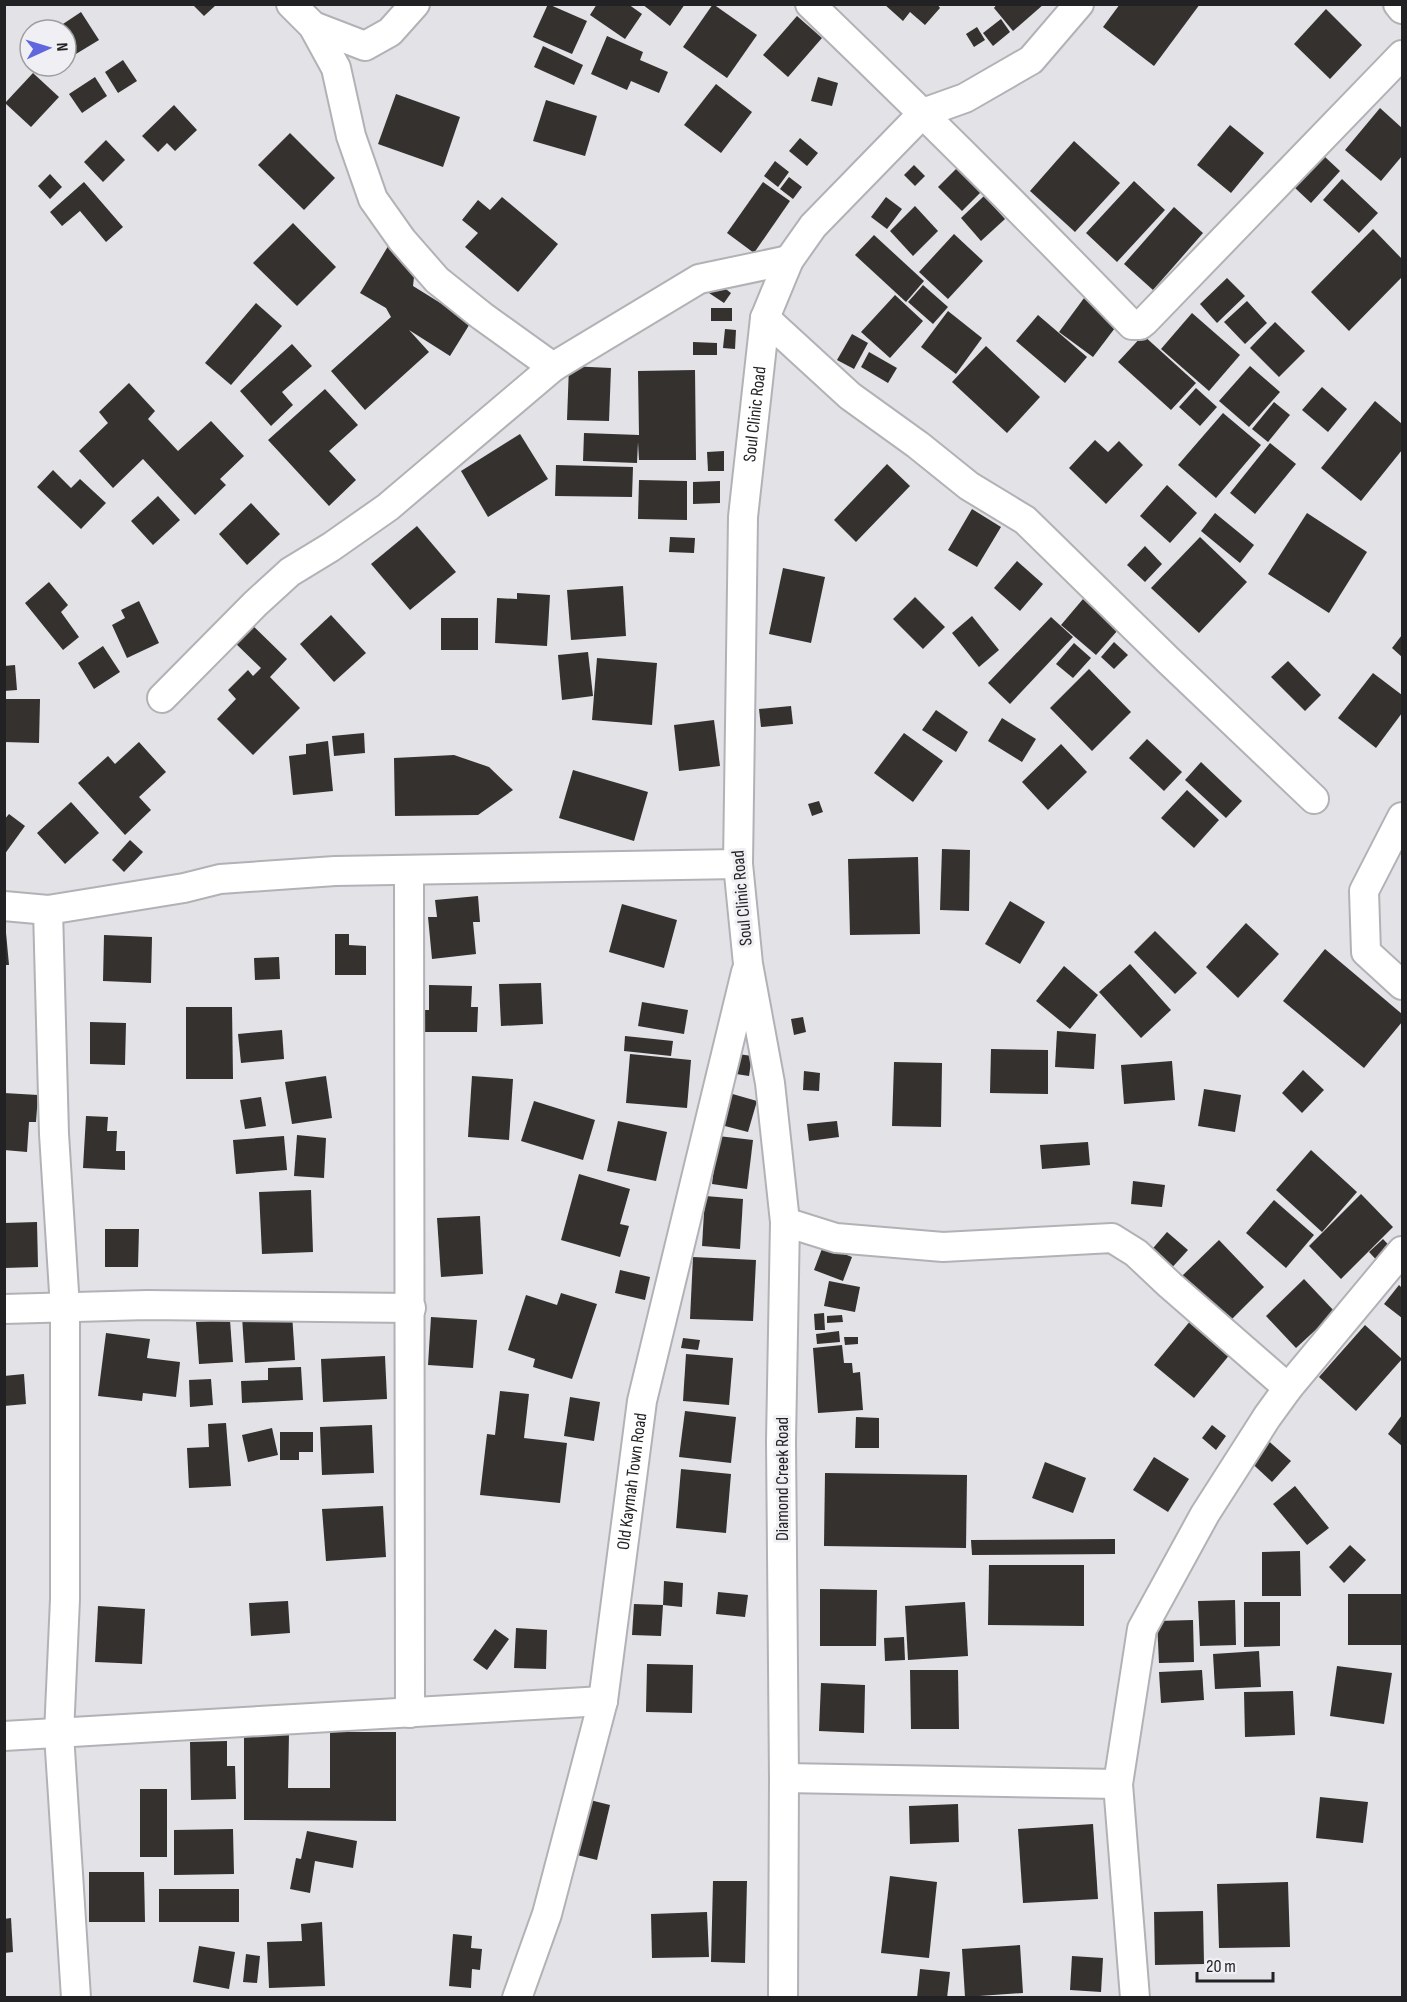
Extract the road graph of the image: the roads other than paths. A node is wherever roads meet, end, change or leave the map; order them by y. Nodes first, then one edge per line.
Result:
1 (291, 4) edge
2 (414, 4) edge
3 (810, 4) edge
4 (1079, 4) edge
5 (1398, 4) edge
6 (1402, 9) edge
7 (313, 26) junction
8 (1402, 55) edge
9 (923, 113) junction
10 (789, 260) junction
11 (765, 318) junction
12 (553, 368) junction
13 (162, 698) dead end
14 (1314, 799) dead end
15 (1402, 817) edge
16 (738, 864) junction
17 (409, 871) junction
18 (4, 906) edge
19 (48, 910) junction
20 (748, 964) junction
21 (1402, 985) edge
22 (785, 1222) junction
23 (1402, 1251) edge
24 (65, 1308) junction
25 (411, 1308) junction
26 (4, 1309) edge
27 (1287, 1388) junction
28 (603, 1701) junction
29 (410, 1713) junction
30 (59, 1734) junction
31 (4, 1736) edge
32 (784, 1778) junction
33 (1118, 1784) junction
34 (76, 1998) edge
35 (517, 1998) edge
36 (783, 1998) edge
37 (1135, 1998) edge

1 - 7 street
2 - 7 street
3 - 9 street
4 - 9 street, Soul Clinic Road
5 - 6 street
7 - 12 street
8 - 9 street
9 - 10 street, Soul Clinic Road
10 - 11 street, Soul Clinic Road
10 - 12 street
11 - 14 street
11 - 16 street, Soul Clinic Road
12 - 13 street
15 - 21 street
16 - 17 street
16 - 20 street, Soul Clinic Road
17 - 19 street
17 - 25 street
18 - 19 street
19 - 24 street
20 - 22 street, Diamond Creek Road
20 - 28 street, Old Kaymah Town Road
22 - 27 street
22 - 32 street, Diamond Creek Road
23 - 27 street
24 - 25 street
24 - 26 street
24 - 30 street
25 - 29 street
27 - 33 street
28 - 29 street
28 - 35 street, Old Kaymah Town Road
29 - 30 street
30 - 31 street
30 - 34 street
32 - 33 street
32 - 36 street, Diamond Creek Road
33 - 37 street

